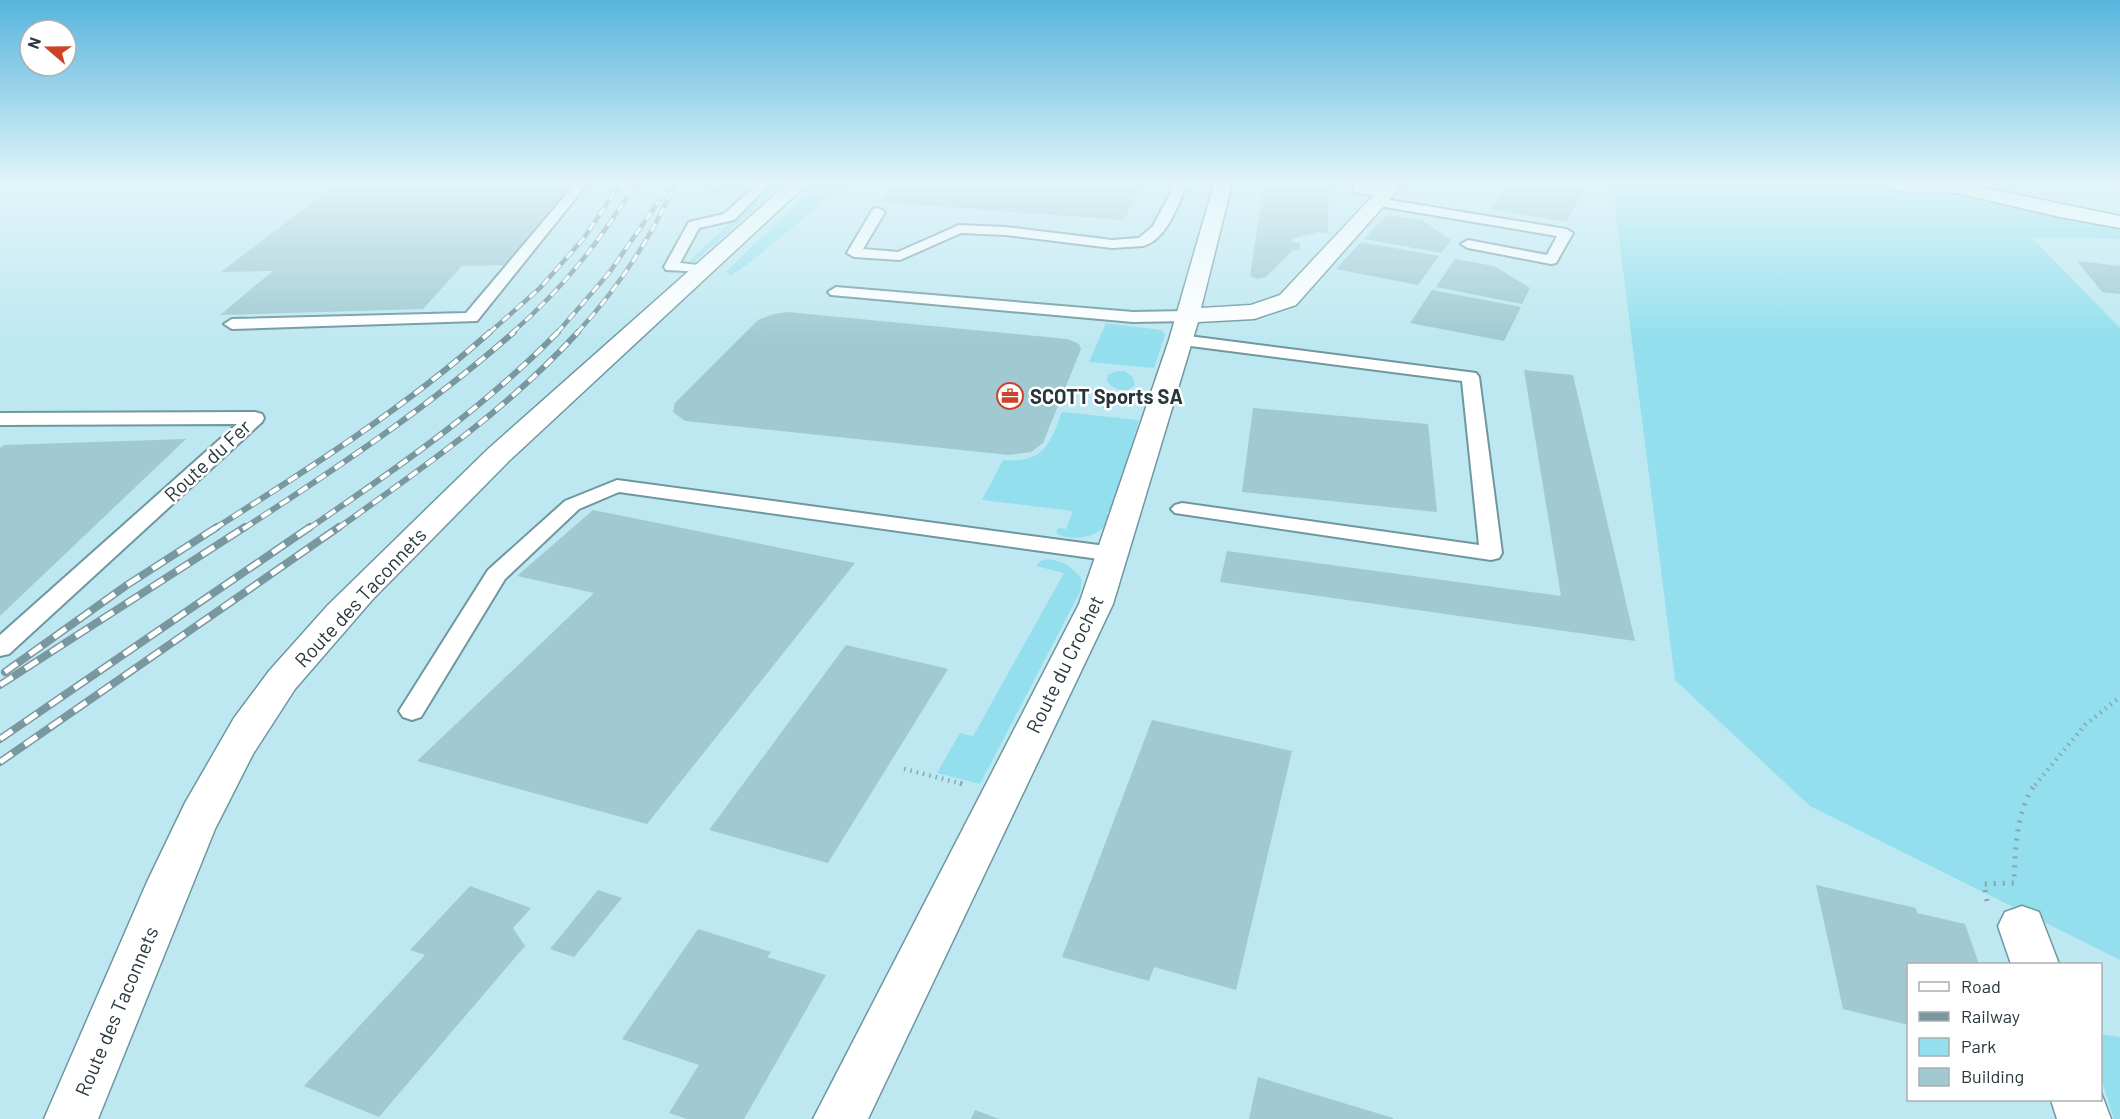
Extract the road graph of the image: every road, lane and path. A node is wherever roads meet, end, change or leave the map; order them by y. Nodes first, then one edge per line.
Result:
1 (538, 236) edge
2 (688, 236) edge
3 (739, 236) edge
4 (864, 236) edge
5 (943, 236) edge
6 (1048, 236) edge
7 (1150, 236) edge
8 (1209, 236) edge
9 (1346, 236) edge
10 (1564, 236) edge
11 (1468, 244) dead end
12 (702, 269) junction
13 (836, 292) dead end
14 (232, 324) dead end
15 (1185, 328) junction
16 (0, 418) edge
17 (1182, 509) dead end
18 (1113, 554) junction
19 (0, 648) edge
20 (2120, 698) edge
21 (412, 711) dead end
22 (904, 769) dead end
23 (966, 785) dead end
24 (2029, 945) edge
25 (2078, 1101) edge
26 (70, 1119) edge
27 (840, 1119) edge
28 (2084, 1119) edge

1 - 14 lane
2 - 12 lane
3 - 12 street, Route des Taconnets
4 - 5 lane
6 - 7 lane
8 - 15 street, Route du Crochet
9 - 15 street
10 - 11 lane
12 - 26 street, Route des Taconnets
13 - 15 lane
15 - 17 lane
15 - 18 street, Route du Crochet
16 - 19 lane, Route du Fer
18 - 21 lane
18 - 27 street, Route du Crochet
20 - 24 path
22 - 23 path
25 - 28 street

